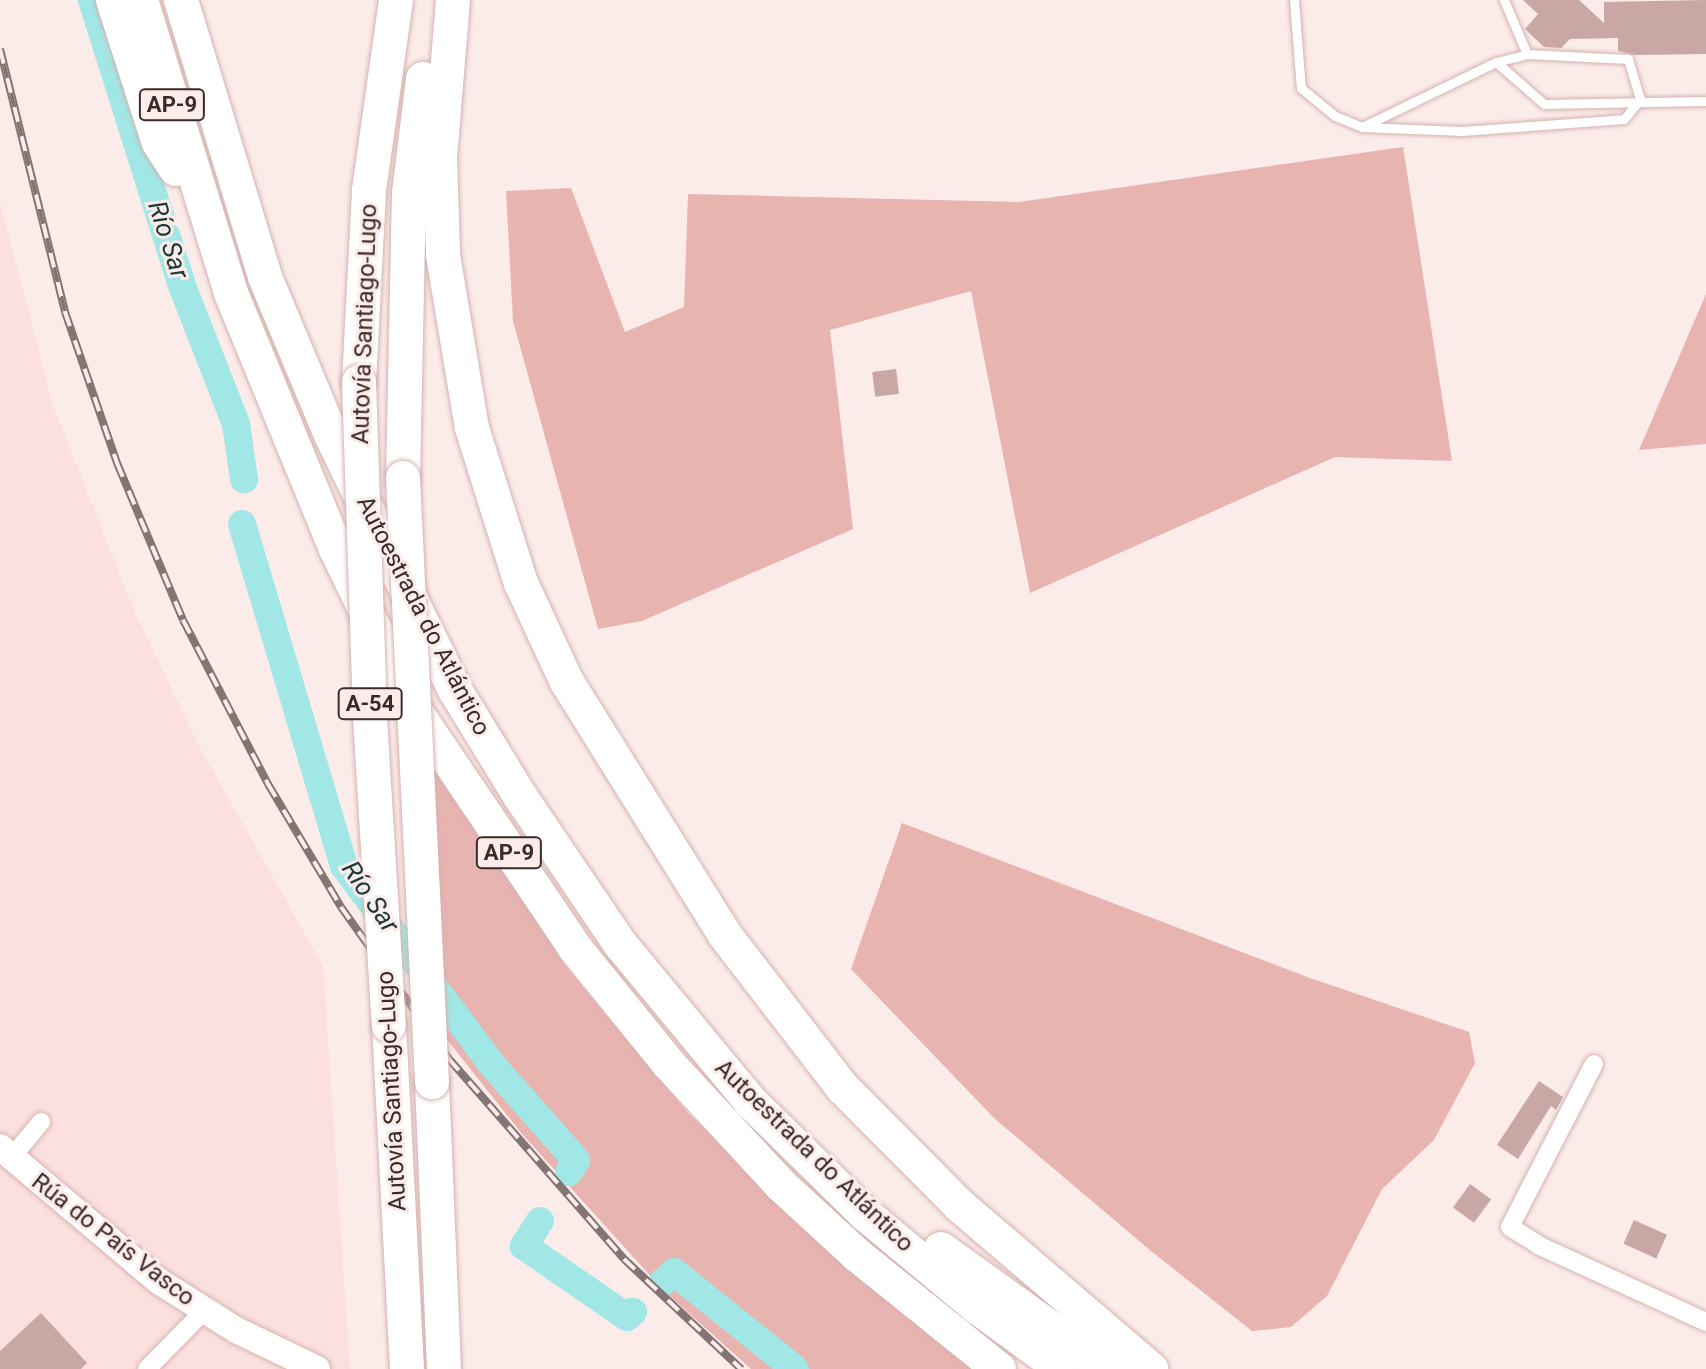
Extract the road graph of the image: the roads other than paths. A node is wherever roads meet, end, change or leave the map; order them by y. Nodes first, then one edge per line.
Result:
1 (113, 0) edge
2 (141, 0) edge
3 (181, 0) edge
4 (198, 0) edge
5 (396, 0) edge
6 (437, 0) edge
7 (453, 0) edge
8 (1294, 0) edge
9 (1504, 0) edge
10 (1527, 54) junction
11 (1496, 62) junction
12 (1640, 99) junction
13 (1706, 101) edge
14 (1362, 127) junction
15 (242, 201) junction
16 (202, 210) junction
17 (588, 895) junction
18 (1594, 1064) dead end
19 (41, 1122) dead end
20 (5, 1152) edge
21 (204, 1311) junction
22 (1706, 1322) edge
23 (443, 1352) edge
24 (147, 1369) edge
25 (317, 1369) edge
26 (407, 1369) edge
27 (999, 1369) edge
28 (1062, 1369) edge
29 (1108, 1369) edge
30 (1151, 1369) edge

1 - 16 highway
2 - 16 highway, Autoestrada do Atlántico / AP-9
3 - 15 highway, Autoestrada do Atlántico / AP-9
4 - 15 highway
5 - 26 highway, Autovía Santiago-Lugo / A-54, bridge
6 - 23 highway, Autovía Santiago-Lugo / A-54, bridge
7 - 30 highway
8 - 14 lane
9 - 10 lane
10 - 11 lane
10 - 12 lane
11 - 12 lane
11 - 14 lane
12 - 13 lane
12 - 14 lane
15 - 17 highway, Autoestrada do Atlántico / AP-9
16 - 27 highway, Autoestrada do Atlántico / AP-9
17 - 28 highway, Autoestrada do Atlántico / AP-9
17 - 29 highway
18 - 22 street
19 - 20 street
20 - 21 street, Rúa do País Vasco
21 - 24 street
21 - 25 street, Rúa do País Vasco

